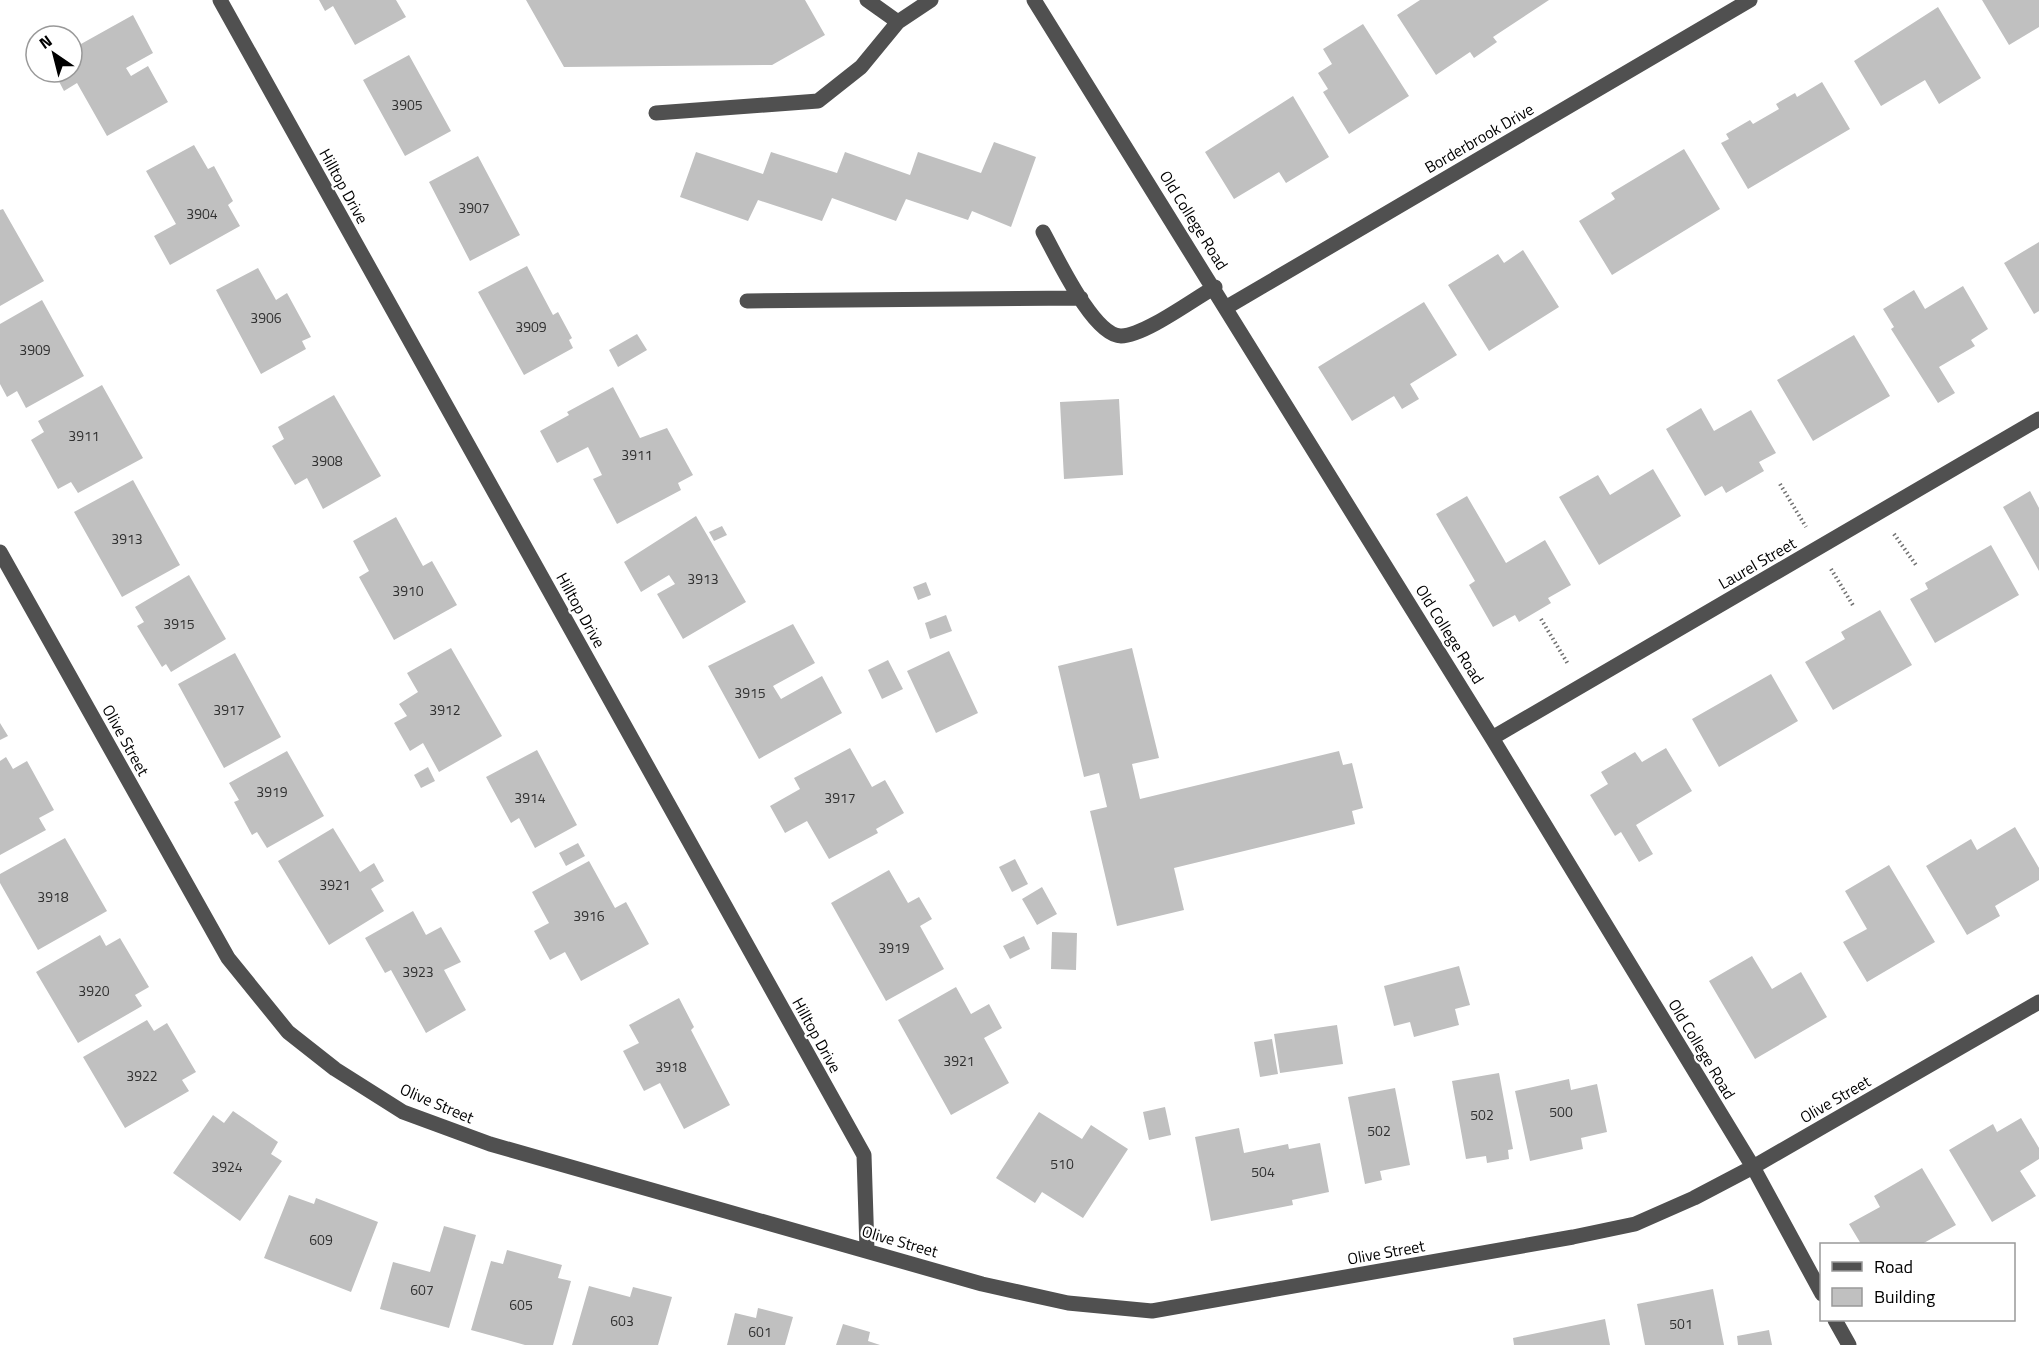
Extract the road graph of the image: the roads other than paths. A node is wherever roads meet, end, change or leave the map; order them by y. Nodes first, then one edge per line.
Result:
1 (220, 0) edge
2 (867, 0) edge
3 (931, 0) edge
4 (1034, 0) edge
5 (1750, 0) edge
6 (898, 22) junction
7 (656, 113) dead end
8 (1043, 232) dead end
9 (1215, 287) junction
10 (1081, 298) junction
11 (747, 301) dead end
12 (1227, 307) junction
13 (2039, 419) edge
14 (0, 552) edge
15 (1492, 738) junction
16 (2039, 1002) edge
17 (1753, 1167) junction
18 (867, 1250) junction
19 (1820, 1292) edge
20 (1836, 1321) edge
21 (1849, 1345) edge

1 - 18 street, Hilltop Drive
2 - 6 street
3 - 6 street
4 - 9 street, Old College Road
5 - 12 street, Borderbrook Drive
6 - 7 street
8 - 10 street
9 - 10 street
9 - 12 street, Old College Road
10 - 11 street
12 - 15 street, Old College Road
13 - 15 street, Laurel Street
14 - 18 street, Olive Street
15 - 17 street, Old College Road
16 - 17 street, Olive Street
17 - 18 street, Olive Street
17 - 19 street, Old College Road
20 - 21 street

